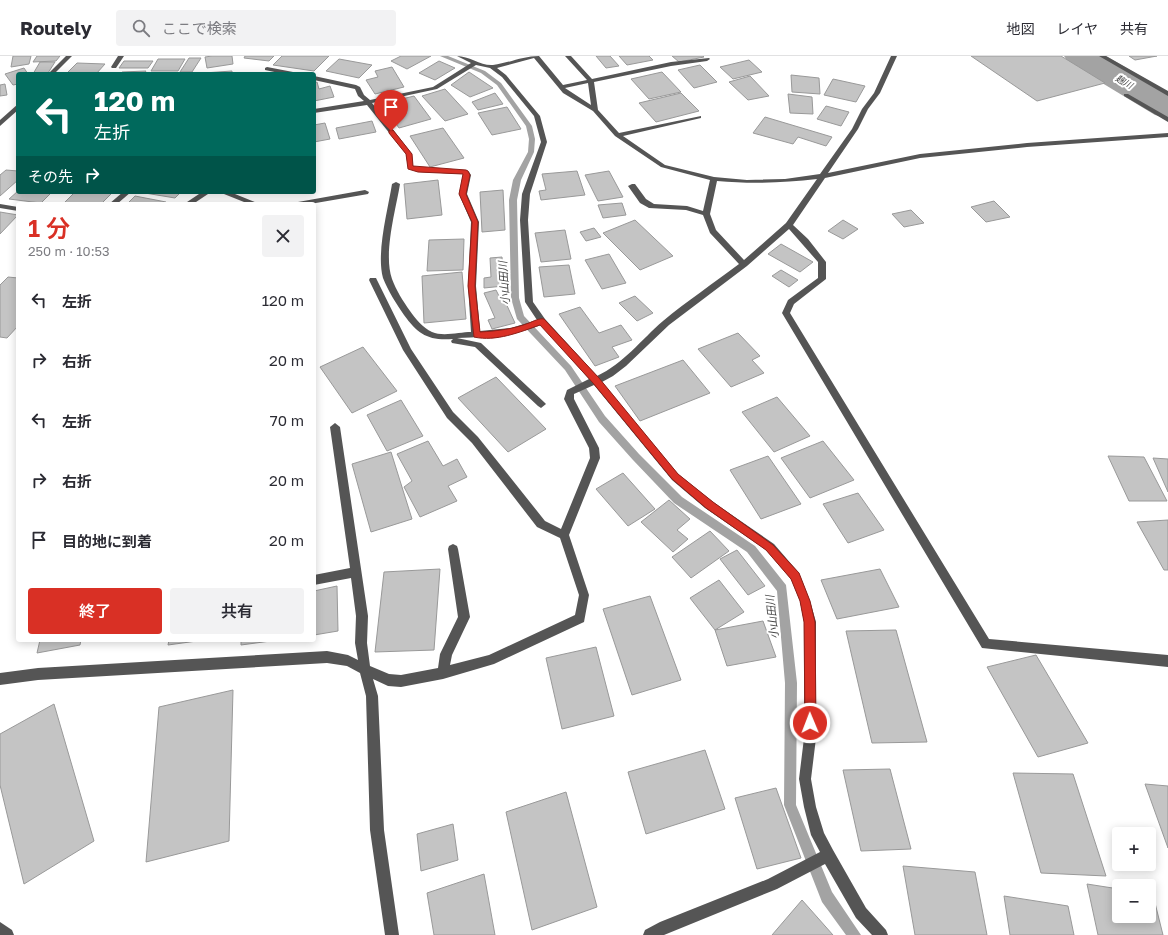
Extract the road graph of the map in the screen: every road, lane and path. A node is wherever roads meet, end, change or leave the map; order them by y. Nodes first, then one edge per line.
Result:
1 (69, 56) edge
2 (121, 56) edge
3 (460, 56) edge
4 (535, 56) edge
5 (568, 56) edge
6 (894, 56) edge
7 (1102, 56) edge
8 (707, 59) dead end
9 (475, 63) junction
10 (114, 67) dead end
11 (492, 67) junction
12 (267, 69) dead end
13 (53, 72) edge
14 (283, 72) edge
15 (316, 78) edge
16 (591, 81) junction
17 (562, 88) junction
18 (1168, 94) edge
19 (1126, 96) dead end
20 (368, 102) junction
21 (16, 108) edge
22 (595, 110) junction
23 (316, 111) edge
24 (699, 117) dead end
25 (1168, 120) edge
26 (0, 124) edge
27 (1168, 135) edge
28 (617, 136) junction
29 (823, 176) junction
30 (714, 179) junction
31 (396, 184) dead end
32 (632, 186) dead end
33 (365, 192) dead end
34 (125, 194) edge
35 (204, 194) edge
36 (228, 194) edge
37 (115, 202) edge
38 (191, 202) edge
39 (250, 202) edge
40 (309, 202) edge
41 (0, 206) edge
42 (16, 209) edge
43 (706, 214) junction
44 (789, 225) junction
45 (744, 264) junction
46 (374, 280) dead end
47 (538, 323) junction
48 (476, 335) junction
49 (438, 336) junction
50 (593, 382) junction
51 (541, 404) dead end
52 (335, 427) dead end
53 (564, 535) junction
54 (453, 549) dead end
55 (356, 572) junction
56 (316, 580) edge
57 (1168, 661) edge
58 (365, 669) junction
59 (443, 673) junction
60 (0, 679) edge
61 (825, 857) junction
62 (0, 929) edge
63 (7, 935) edge
64 (392, 935) edge
65 (650, 935) edge
66 (880, 935) edge

1 - 13 street
2 - 10 street
3 - 9 street
4 - 11 street
4 - 17 street
5 - 16 street
6 - 29 street
7 - 18 street
8 - 16 street
9 - 11 street
9 - 20 street
11 - 47 street
12 - 14 street
15 - 20 street
16 - 17 street
16 - 22 street
17 - 22 street
19 - 25 street
20 - 23 street
20 - 48 street
21 - 26 street
22 - 28 street
24 - 28 street
27 - 29 street
28 - 30 street
29 - 30 street
29 - 44 street
30 - 43 street
31 - 49 street
32 - 43 street
33 - 40 street
34 - 37 street
35 - 38 street
36 - 39 street
41 - 42 street
43 - 45 street
44 - 45 street
44 - 57 street
45 - 50 street
46 - 53 street
47 - 48 street
47 - 50 street
48 - 49 street
49 - 51 street
50 - 53 street
50 - 61 street
52 - 55 street
53 - 59 street
54 - 59 street
55 - 56 street
55 - 58 street
58 - 59 street
58 - 60 street
58 - 64 street
61 - 65 street
61 - 66 street
62 - 63 street

